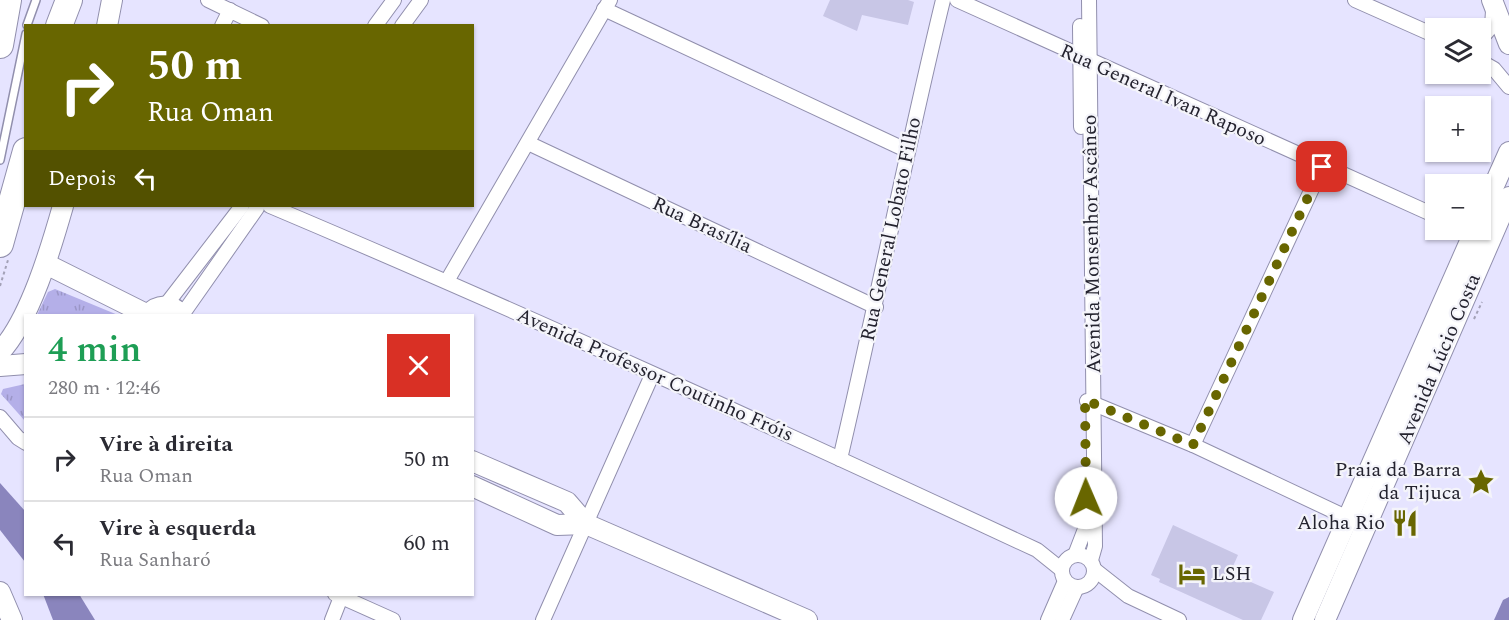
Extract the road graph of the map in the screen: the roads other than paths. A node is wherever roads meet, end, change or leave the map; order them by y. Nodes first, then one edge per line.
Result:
1 (0, 0) edge
2 (8, 0) edge
3 (31, 0) edge
4 (36, 0) edge
5 (60, 0) edge
6 (69, 0) edge
7 (112, 0) edge
8 (208, 0) edge
9 (394, 0) edge
10 (421, 0) edge
11 (943, 0) edge
12 (957, 0) edge
13 (1080, 0) edge
14 (1089, 0) edge
15 (1355, 0) edge
16 (1492, 0) edge
17 (607, 4) edge
18 (230, 10) junction
19 (27, 24) edge
20 (27, 24) edge
21 (57, 24) edge
22 (58, 24) edge
23 (107, 24) edge
24 (223, 24) edge
25 (258, 24) edge
26 (376, 24) edge
27 (403, 24) edge
28 (1491, 27) edge
29 (1425, 31) edge
30 (24, 44) edge
31 (1509, 44) edge
32 (0, 45) edge
33 (1085, 60) junction
34 (1491, 68) edge
35 (1509, 87) edge
36 (528, 143) junction
37 (906, 150) junction
38 (1509, 152) edge
39 (24, 158) edge
40 (0, 160) edge
41 (1322, 167) junction
42 (1491, 190) edge
43 (1509, 197) edge
44 (63, 207) edge
45 (241, 207) edge
46 (259, 207) edge
47 (262, 207) edge
48 (1425, 211) edge
49 (1467, 240) edge
50 (0, 244) edge
51 (46, 264) junction
52 (447, 281) junction
53 (876, 307) junction
54 (165, 313) edge
55 (0, 352) edge
56 (24, 364) edge
57 (0, 366) edge
58 (652, 375) junction
59 (1089, 402) junction
60 (0, 417) edge
61 (24, 442) edge
62 (1193, 445) junction
63 (840, 459) junction
64 (474, 461) edge
65 (474, 487) edge
66 (1348, 518) junction
67 (586, 524) junction
68 (1037, 550) junction
69 (1073, 555) junction
70 (1093, 565) junction
71 (1068, 579) junction
72 (0, 592) edge
73 (338, 596) edge
74 (340, 596) edge
75 (12, 620) edge
76 (332, 620) edge
77 (393, 620) edge
78 (543, 620) edge
79 (807, 620) edge
80 (1047, 620) edge
81 (1062, 620) edge
82 (1179, 620) edge
83 (1303, 620) edge
84 (1325, 620) edge

1 - 32 highway
2 - 32 highway
3 - 19 lane
4 - 20 lane
5 - 21 highway
6 - 22 highway
7 - 23 main road
8 - 18 street
9 - 26 street
10 - 27 street
11 - 37 street, Rua General Lobato Filho
12 - 33 street, Rua General Ivan Raposo
13 - 33 street, Avenida Monsenhor Ascâneo
14 - 33 street, Avenida Monsenhor Ascâneo
15 - 29 street
16 - 28 street
16 - 31 main road
17 - 36 street
17 - 37 street
18 - 24 street
18 - 25 street
30 - 40 lane
33 - 41 street, Rua General Ivan Raposo
33 - 59 street, Avenida Monsenhor Ascâneo
34 - 35 street
36 - 52 street
36 - 53 street, Rua Brasília
37 - 53 street, Rua General Lobato Filho
38 - 42 main road, Avenida Lúcio Costa
39 - 50 highway
41 - 48 street, Rua General Ivan Raposo
41 - 62 street
43 - 84 main road, Avenida Lúcio Costa
44 - 51 main road
45 - 54 street
46 - 54 street
47 - 52 street, Avenida Professor Coutinho Fróis
49 - 66 main road, Avenida Lúcio Costa
51 - 54 main road
51 - 55 main road
52 - 58 street, Avenida Professor Coutinho Fróis
53 - 63 street, Rua General Lobato Filho
56 - 57 main road
58 - 63 street, Avenida Professor Coutinho Fróis
58 - 67 street
59 - 62 street
59 - 69 street, Avenida Monsenhor Ascâneo
59 - 70 street, Avenida Monsenhor Ascâneo
60 - 61 street
62 - 66 street
63 - 68 street, Avenida Professor Coutinho Fróis
64 - 67 main road
65 - 67 main road
66 - 83 main road, Avenida Lúcio Costa
67 - 78 street
67 - 79 main road
68 - 69 street, Avenida Professor Coutinho Fróis
68 - 71 street, Avenida Professor Coutinho Fróis
69 - 70 street
69 - 71 street
70 - 71 street
70 - 82 street
71 - 80 street
71 - 81 street
72 - 75 main road
73 - 76 street
74 - 77 street

